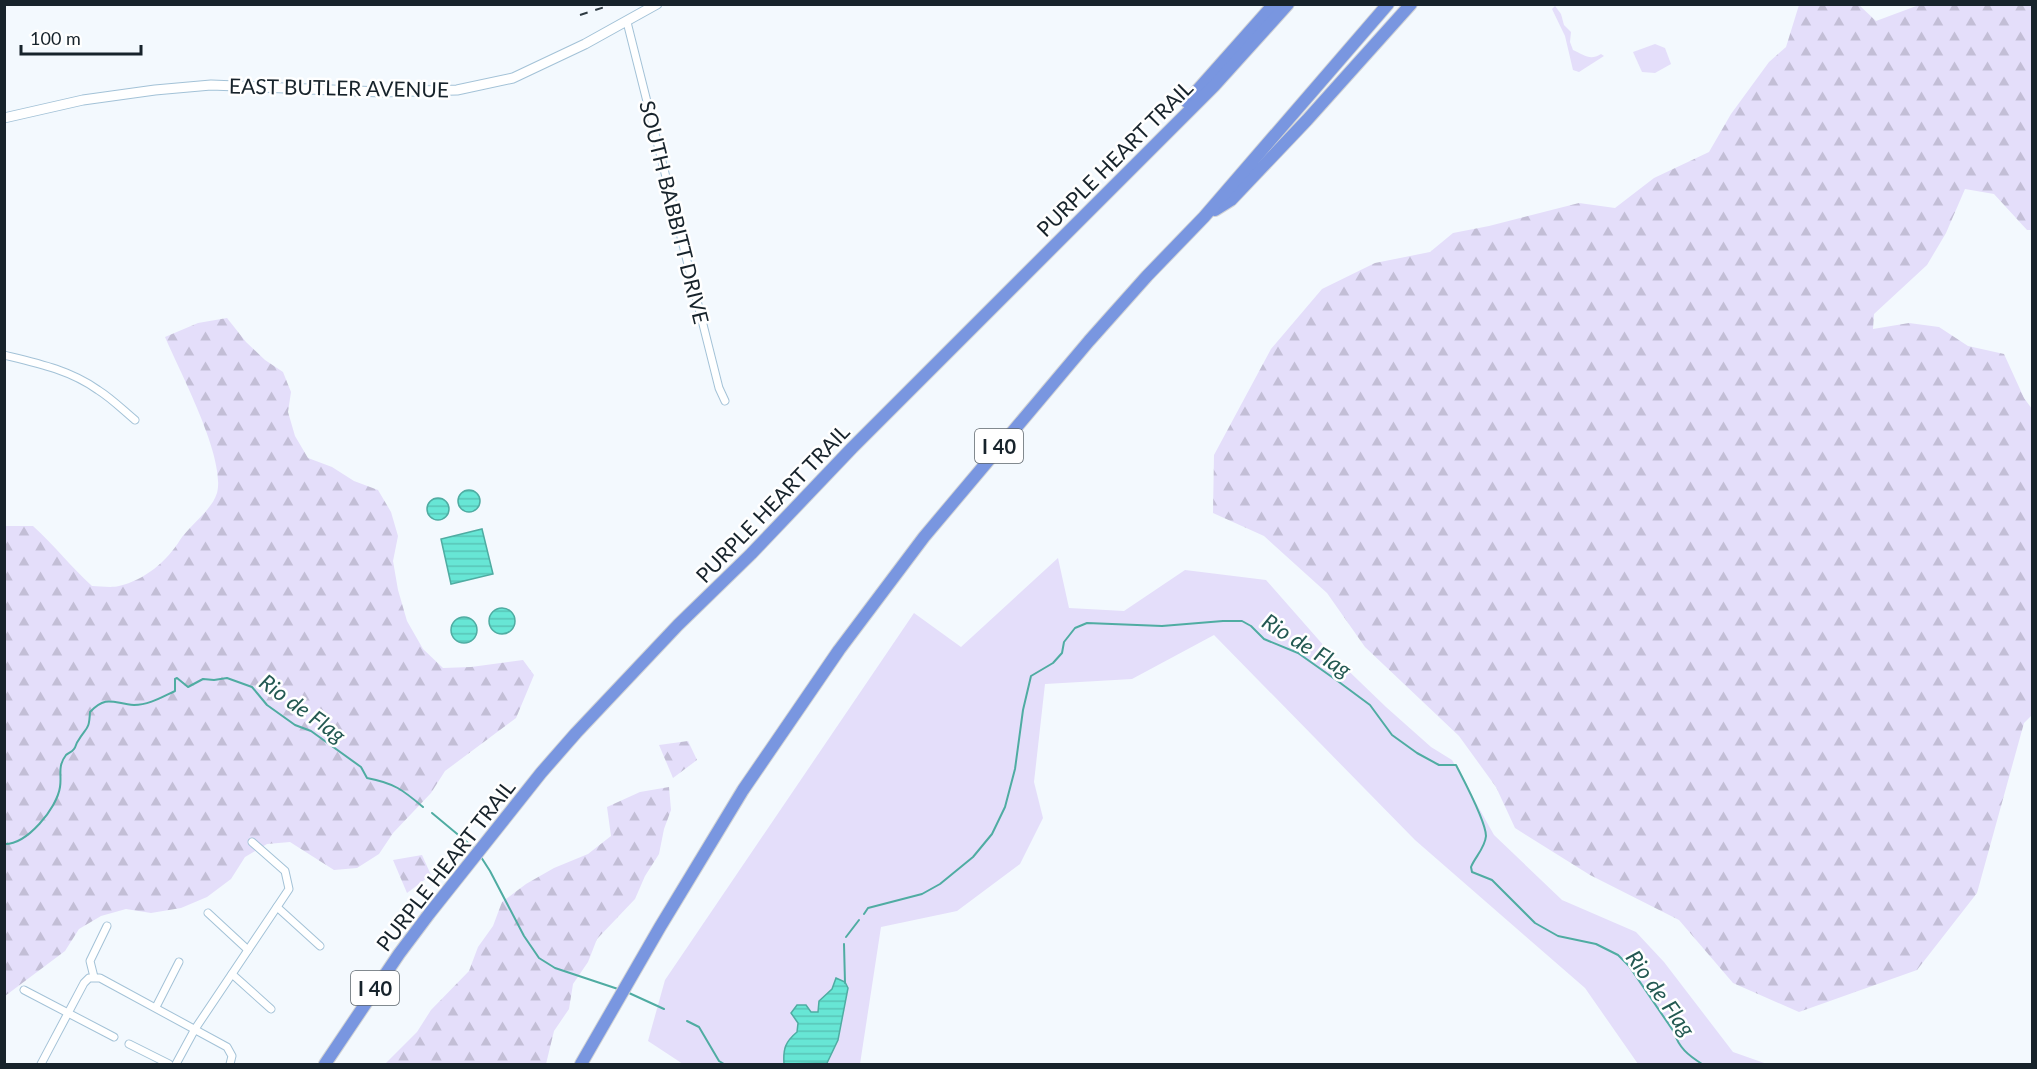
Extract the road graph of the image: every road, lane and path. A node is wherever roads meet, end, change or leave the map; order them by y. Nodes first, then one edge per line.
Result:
1 (657, 4) edge
2 (1274, 4) edge
3 (1288, 4) edge
4 (1388, 4) edge
5 (1411, 4) edge
6 (627, 22) junction
7 (4, 118) edge
8 (1204, 217) junction
9 (1068, 233) junction
10 (4, 355) edge
11 (724, 401) dead end
12 (135, 420) dead end
13 (252, 842) dead end
14 (277, 907) junction
15 (208, 913) dead end
16 (107, 926) dead end
17 (320, 946) dead end
18 (248, 950) junction
19 (179, 962) dead end
20 (232, 974) junction
21 (94, 977) junction
22 (24, 990) dead end
23 (156, 1007) junction
24 (271, 1009) dead end
25 (68, 1013) junction
26 (195, 1029) junction
27 (114, 1036) dead end
28 (129, 1044) dead end
29 (41, 1065) edge
30 (169, 1065) edge
31 (176, 1065) edge
32 (230, 1065) edge
33 (325, 1065) edge
34 (580, 1065) edge

1 - 6 main road, EAST BUTLER AVENUE
2 - 9 highway
3 - 9 highway, PURPLE HEART TRAIL / I 40
4 - 8 highway, I 40
5 - 8 highway
6 - 7 main road, EAST BUTLER AVENUE
6 - 11 street, SOUTH BABBITT DRIVE
8 - 34 highway, I 40
9 - 33 highway, PURPLE HEART TRAIL / I 40
10 - 12 street
13 - 14 street
14 - 17 street
14 - 18 street
15 - 18 street
16 - 21 street
18 - 20 street
19 - 23 street
20 - 24 street
20 - 26 street
21 - 23 street
21 - 25 street
22 - 25 street
23 - 26 street
25 - 27 street
25 - 29 street
26 - 31 street
26 - 32 street
28 - 30 street

